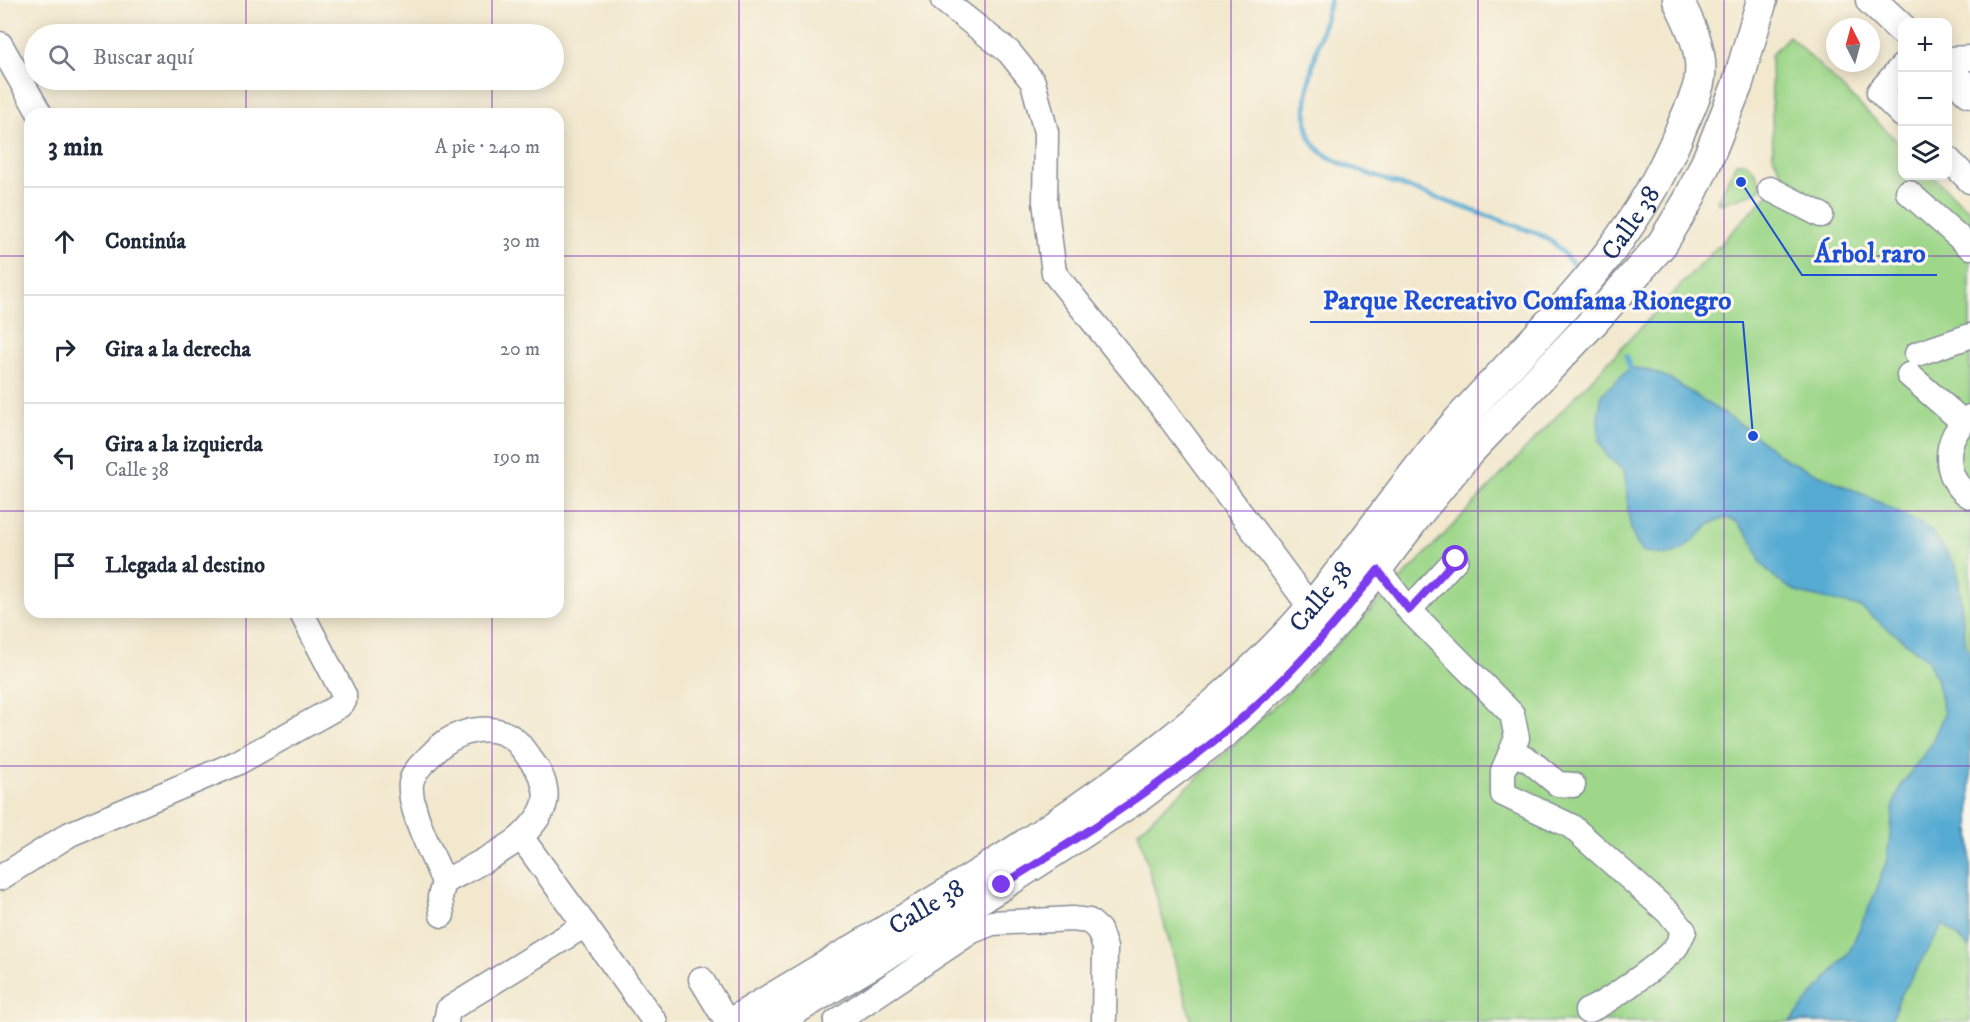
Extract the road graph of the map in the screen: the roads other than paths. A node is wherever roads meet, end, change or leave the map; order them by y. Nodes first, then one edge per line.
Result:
1 (942, 0) edge
2 (1678, 0) edge
3 (1762, 0) edge
4 (1871, 0) edge
5 (1898, 25) edge
6 (0, 44) edge
7 (1970, 58) edge
8 (1952, 59) edge
9 (1898, 71) edge
10 (1948, 72) edge
11 (24, 86) edge
12 (26, 90) edge
13 (1970, 92) edge
14 (37, 108) edge
15 (1898, 111) edge
16 (1952, 164) edge
17 (1970, 181) edge
18 (1770, 189) dead end
19 (1908, 192) dead end
20 (1821, 215) dead end
21 (1970, 247) edge
22 (1970, 336) edge
23 (1966, 420) edge
24 (1970, 496) edge
25 (1456, 559) dead end
26 (1378, 570) junction
27 (1311, 608) junction
28 (1409, 610) junction
29 (304, 618) edge
30 (1513, 753) junction
31 (1573, 785) dead end
32 (521, 837) junction
33 (0, 878) edge
34 (444, 882) junction
35 (442, 915) dead end
36 (585, 925) junction
37 (701, 979) dead end
38 (1587, 1011) dead end
39 (652, 1018) edge
40 (848, 1019) edge
41 (446, 1022) edge
42 (727, 1022) edge
43 (733, 1022) edge
44 (774, 1022) edge
45 (1104, 1022) edge

1 - 27 street
2 - 27 main road, Calle 38
3 - 26 main road, Calle 38
4 - 5 main road
6 - 11 street
7 - 8 street
9 - 15 street
10 - 13 main road
12 - 14 street
16 - 17 street
18 - 20 street
19 - 21 street
22 - 23 street
23 - 24 street
25 - 28 street
26 - 28 street
26 - 44 main road, Calle 38
27 - 43 main road, Calle 38
28 - 30 street
29 - 33 street
30 - 31 street
30 - 38 street
32 - 34 street
32 - 34 street
32 - 36 street
34 - 35 street
36 - 39 street
36 - 41 street
37 - 42 street
40 - 45 street, Calle 38

